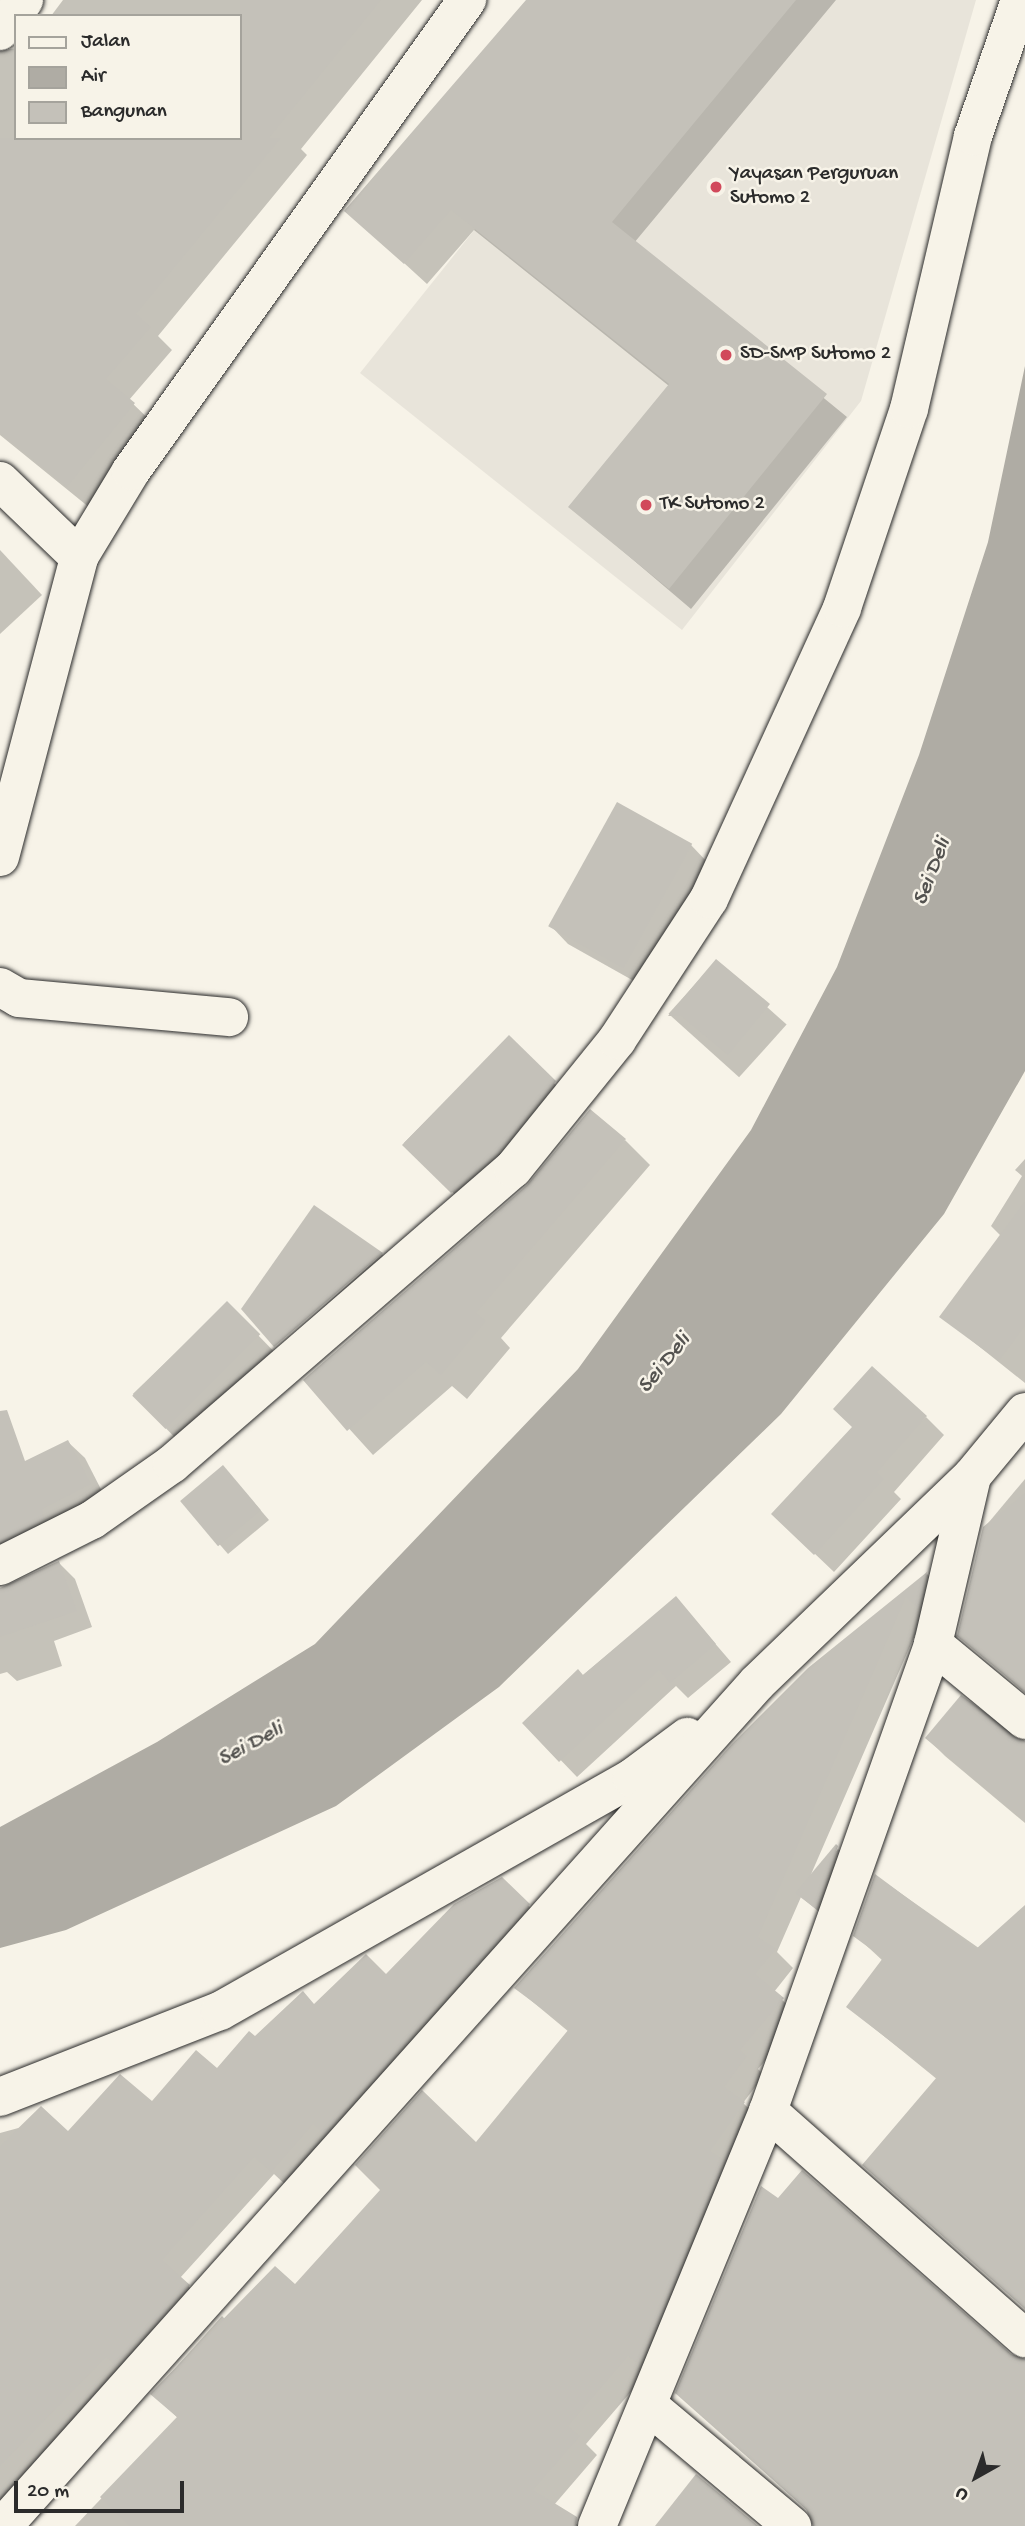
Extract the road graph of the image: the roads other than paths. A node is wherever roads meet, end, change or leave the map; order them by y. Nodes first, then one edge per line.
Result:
1 (24, 0) edge
2 (467, 0) edge
3 (1020, 0) edge
4 (0, 31) edge
5 (0, 481) edge
6 (79, 557) junction
7 (0, 857) edge
8 (0, 987) edge
9 (229, 1017) dead end
10 (1025, 1412) edge
11 (972, 1476) junction
12 (0, 1566) edge
13 (933, 1644) junction
14 (757, 1683) junction
15 (1025, 1720) edge
16 (0, 2097) edge
17 (768, 2111) junction
18 (1025, 2338) edge
19 (649, 2406) junction
20 (3, 2526) edge
21 (597, 2526) edge
22 (792, 2526) edge

1 - 4 street
2 - 6 street
3 - 12 street
5 - 6 street
6 - 7 street
8 - 9 street
10 - 11 street
11 - 13 street
11 - 14 street
13 - 15 street
13 - 17 street
14 - 16 street
14 - 20 street
17 - 18 street
17 - 19 street
19 - 21 street
19 - 22 street

